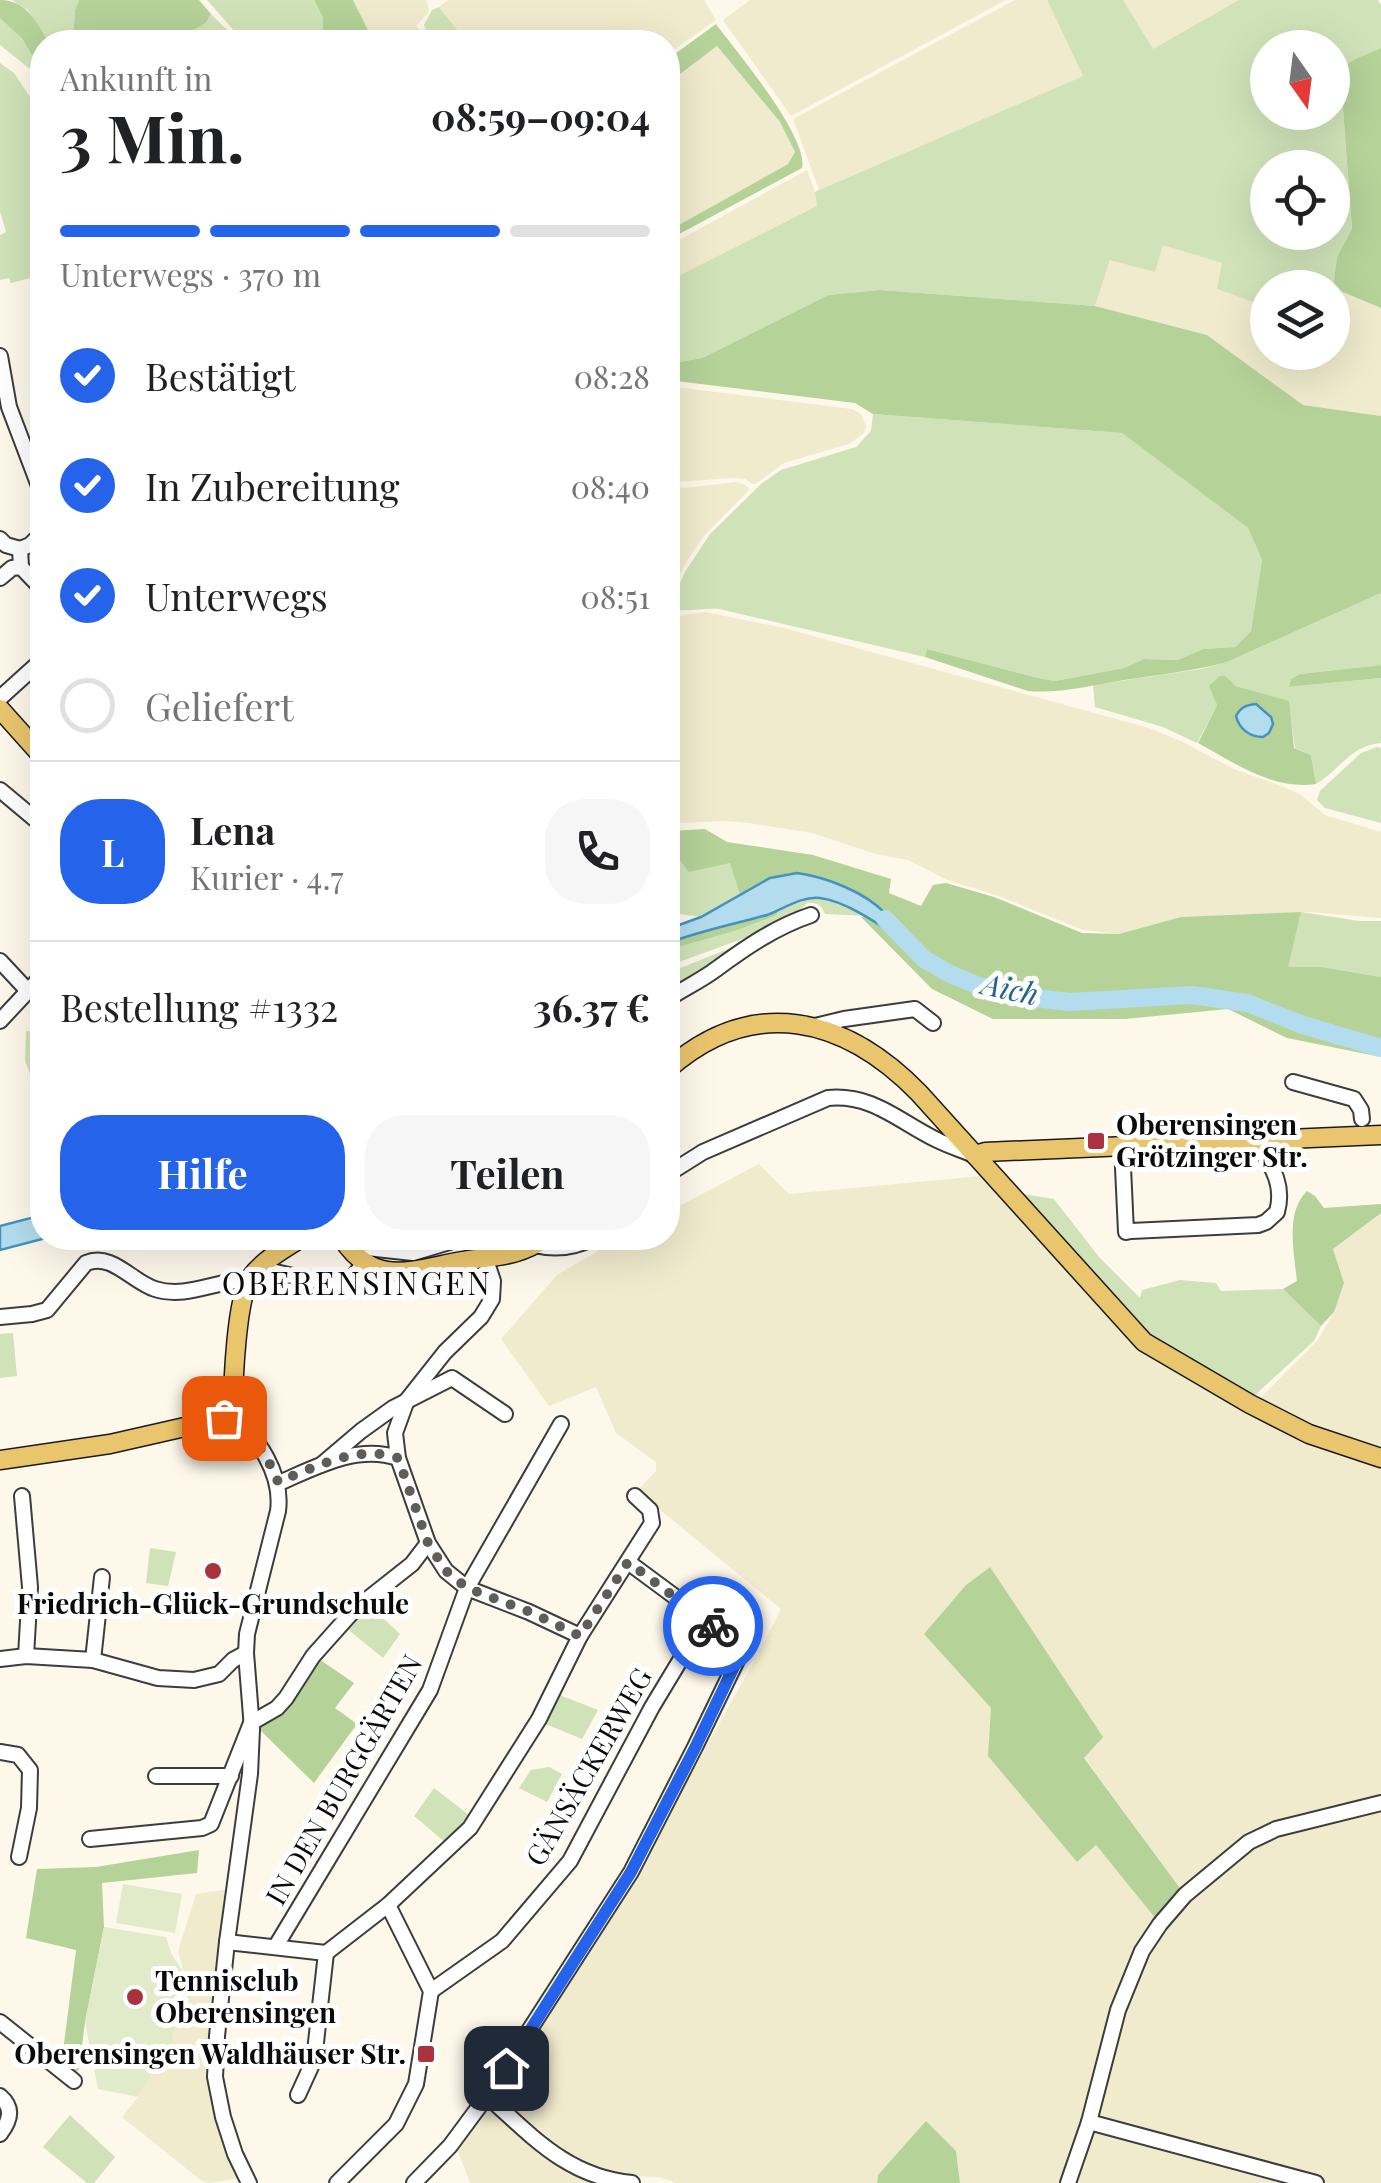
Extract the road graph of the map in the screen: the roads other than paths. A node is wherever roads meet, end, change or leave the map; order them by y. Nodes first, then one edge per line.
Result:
1 (1, 363) edge
2 (30, 464) edge
3 (0, 539) edge
4 (30, 545) edge
5 (20, 548) junction
6 (21, 567) junction
7 (30, 576) edge
8 (0, 578) edge
9 (30, 671) edge
10 (0, 698) edge
11 (0, 709) edge
12 (30, 739) edge
13 (0, 790) edge
14 (30, 815) edge
15 (811, 914) dead end
16 (760, 949) dead end
17 (0, 961) edge
18 (714, 971) junction
19 (28, 991) joint
20 (680, 992) edge
21 (0, 1021) edge
22 (933, 1023) dead end
23 (815, 1026) junction
24 (680, 1058) edge
25 (1292, 1082) dead end
26 (1381, 1118) edge
27 (1368, 1130) edge
28 (1256, 1140) junction
29 (1122, 1146) junction
30 (974, 1155) junction
31 (680, 1167) edge
32 (284, 1250) edge
33 (385, 1250) edge
34 (422, 1250) edge
35 (460, 1250) edge
36 (478, 1250) edge
37 (489, 1250) edge
38 (519, 1250) edge
39 (353, 1251) edge
40 (276, 1272) dead end
41 (248, 1280) junction
42 (0, 1317) edge
43 (407, 1400) junction
44 (232, 1414) junction
45 (506, 1414) dead end
46 (561, 1424) dead end
47 (398, 1458) junction
48 (1381, 1458) edge
49 (0, 1460) edge
50 (321, 1464) junction
51 (278, 1482) junction
52 (22, 1496) dead end
53 (635, 1496) dead end
54 (428, 1543) junction
55 (628, 1562) junction
56 (102, 1577) dead end
57 (467, 1588) junction
58 (705, 1619) junction
59 (580, 1636) junction
60 (246, 1653) junction
61 (26, 1656) junction
62 (0, 1659) edge
63 (93, 1660) junction
64 (251, 1722) junction
65 (0, 1752) edge
66 (156, 1776) dead end
67 (231, 1776) junction
68 (1381, 1803) edge
69 (90, 1839) dead end
70 (19, 1857) dead end
71 (388, 1905) junction
72 (227, 1942) junction
73 (276, 1946) junction
74 (326, 1953) junction
75 (431, 1991) junction
76 (0, 2022) edge
77 (74, 2081) dead end
78 (298, 2094) dead end
79 (0, 2096) edge
80 (487, 2096) junction
81 (1089, 2122) junction
82 (0, 2134) edge
83 (249, 2183) edge
84 (337, 2183) edge
85 (414, 2183) edge
86 (632, 2183) edge
87 (1068, 2183) edge
88 (1316, 2183) edge

1 - 2 street
3 - 5 street
4 - 5 street
5 - 6 street
6 - 7 street
6 - 8 street
9 - 10 street
11 - 12 main road
13 - 14 street
15 - 18 street
16 - 18 street
17 - 19 street
18 - 20 street
19 - 21 street
22 - 23 street
23 - 24 main road
23 - 30 main road
25 - 27 street
26 - 27 street
27 - 28 main road
28 - 29 main road
28 - 29 street
29 - 30 main road
30 - 31 street
30 - 48 main road
32 - 41 main road
33 - 34 street
35 - 39 main road
36 - 43 street
37 - 38 main road
39 - 40 street
41 - 42 street
41 - 44 main road
43 - 45 street
43 - 47 street
43 - 50 street
44 - 49 main road
44 - 51 street
46 - 57 street, IN DEN BURGGÄRTEN
47 - 50 street
47 - 54 street
50 - 51 street
51 - 60 street
52 - 61 street
53 - 55 street
54 - 57 street
54 - 64 street
55 - 58 street
55 - 59 street
56 - 63 street
57 - 59 street
57 - 73 street, IN DEN BURGGÄRTEN
58 - 75 street, GÄNSÄCKERWEG
58 - 80 street
59 - 71 street
60 - 63 street
60 - 64 street
61 - 62 street
61 - 63 street
64 - 67 street
64 - 72 street
65 - 70 street
66 - 67 street
67 - 69 street
68 - 81 street
71 - 74 street
71 - 75 street
72 - 73 street
72 - 83 street
73 - 74 street
74 - 78 street
75 - 84 street
76 - 77 street
79 - 82 street
80 - 85 street
80 - 86 street
81 - 87 street
81 - 88 street

